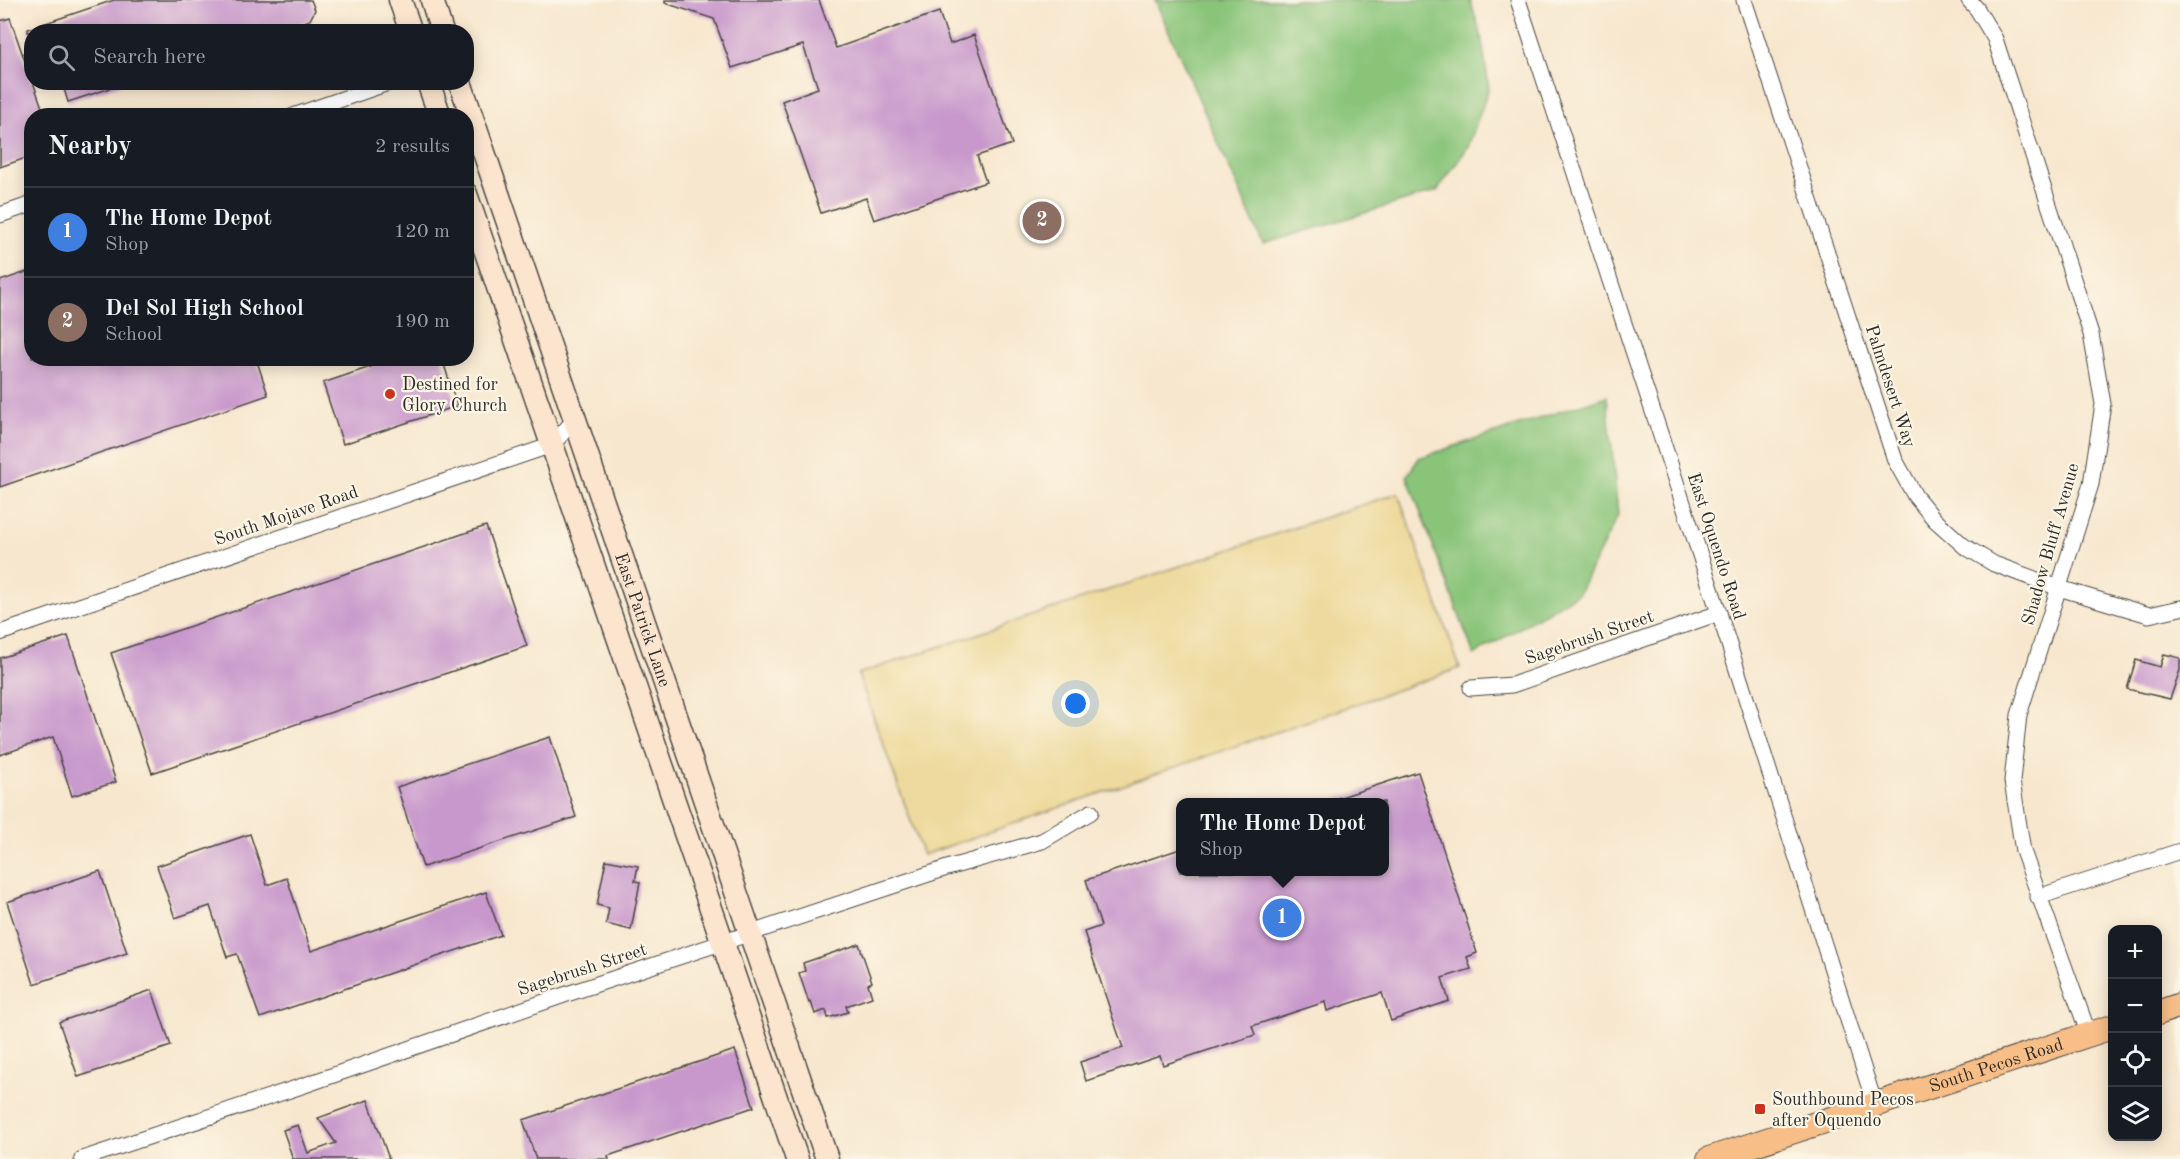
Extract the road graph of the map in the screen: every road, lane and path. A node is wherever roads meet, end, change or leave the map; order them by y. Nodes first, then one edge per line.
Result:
1 (400, 0) edge
2 (432, 0) edge
3 (1518, 0) edge
4 (1744, 0) edge
5 (1969, 0) edge
6 (408, 24) edge
7 (440, 24) edge
8 (368, 90) edge
9 (431, 90) edge
10 (463, 90) edge
11 (316, 108) edge
12 (437, 108) edge
13 (469, 108) edge
14 (474, 123) edge
15 (24, 207) edge
16 (0, 215) edge
17 (474, 217) edge
18 (574, 419) junction
19 (552, 445) junction
20 (2059, 588) junction
21 (2180, 608) edge
22 (1719, 614) junction
23 (0, 633) edge
24 (1471, 688) dead end
25 (1091, 812) dead end
26 (2180, 851) edge
27 (2038, 897) junction
28 (750, 934) junction
29 (723, 943) junction
30 (2180, 1005) edge
31 (2162, 1011) edge
32 (2108, 1028) edge
33 (2089, 1035) junction
34 (1875, 1105) junction
35 (82, 1159) edge
36 (797, 1159) edge
37 (827, 1159) edge
38 (1709, 1159) edge

1 - 6 main road
2 - 7 main road
3 - 22 street, East Oquendo Road
4 - 20 street, Palmdesert Way
5 - 20 street, Shadow Bluff Avenue
8 - 11 street
9 - 12 main road
10 - 13 main road, East Patrick Lane
14 - 18 main road, East Patrick Lane
15 - 16 street
17 - 19 main road, East Patrick Lane
18 - 19 street
18 - 28 main road, East Patrick Lane
19 - 23 street, South Mojave Road
19 - 29 main road, East Patrick Lane
20 - 21 street, Palmdesert Way
20 - 27 street, Shadow Bluff Avenue
22 - 24 street, Sagebrush Street
22 - 34 street, East Oquendo Road
25 - 28 street, Sagebrush Street
26 - 27 street
27 - 33 street, Shadow Bluff Avenue
28 - 29 street, Sagebrush Street
28 - 37 main road, East Patrick Lane
29 - 35 street, Sagebrush Street
29 - 36 main road, East Patrick Lane
30 - 31 main road
32 - 33 main road, South Pecos Road
33 - 34 main road, South Pecos Road
34 - 38 main road, South Pecos Road

